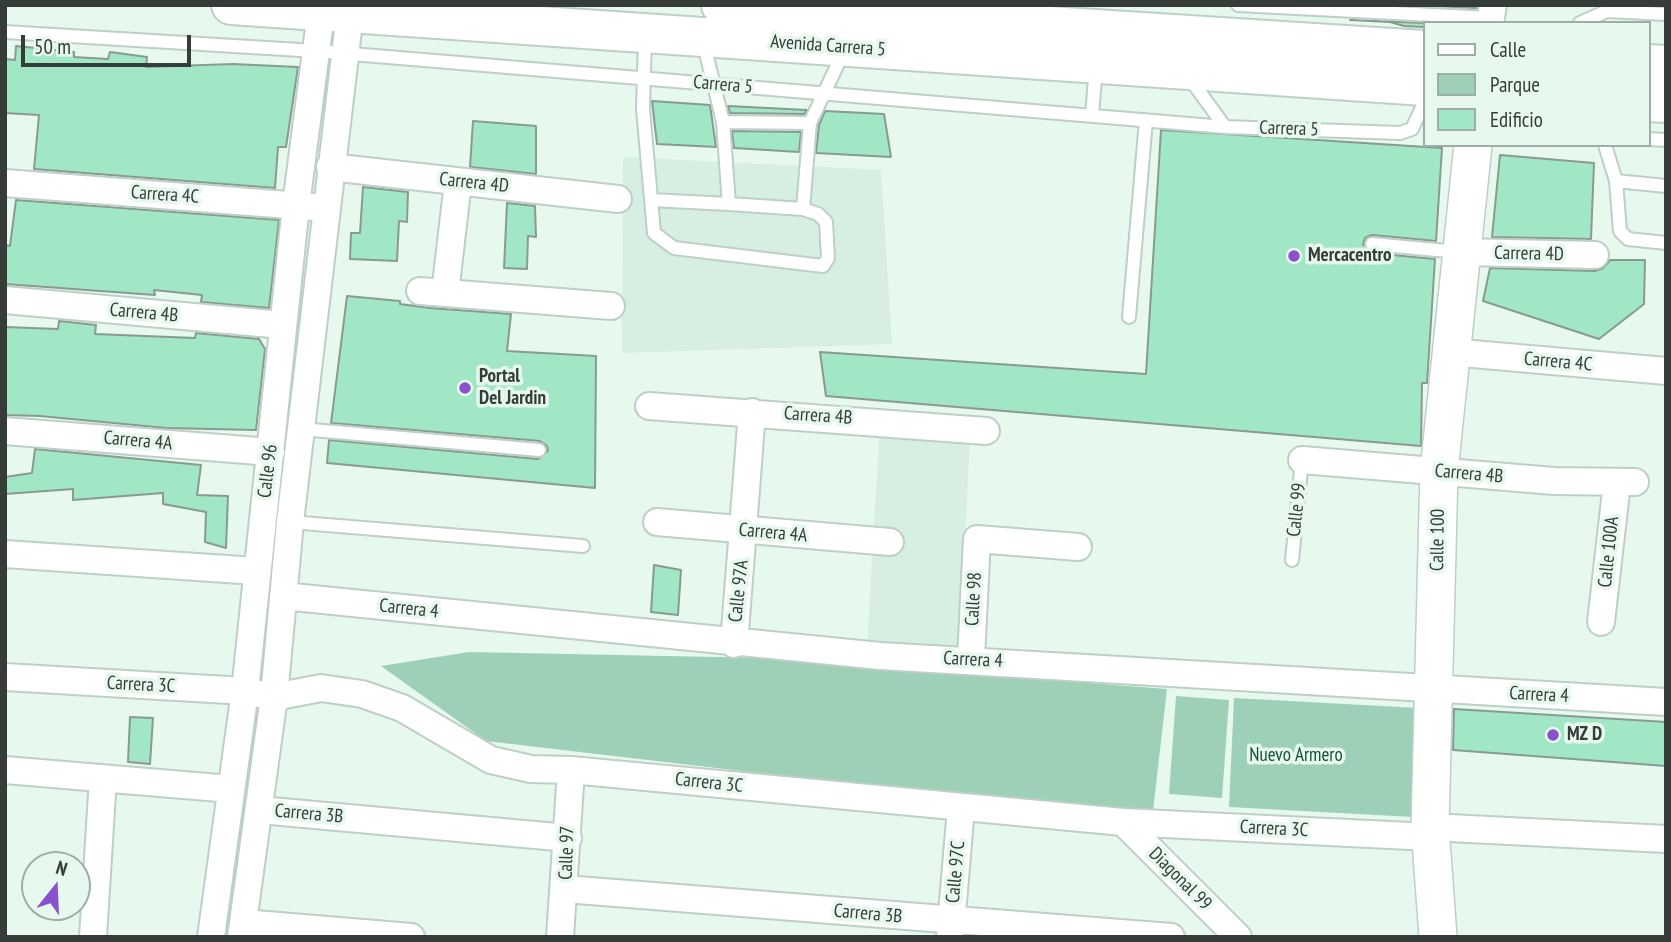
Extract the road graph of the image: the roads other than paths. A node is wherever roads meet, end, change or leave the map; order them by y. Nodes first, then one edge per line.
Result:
1 (231, 5) edge
2 (721, 5) edge
3 (1238, 5) edge
4 (782, 7) edge
5 (336, 9) edge
6 (1454, 11) edge
7 (919, 12) edge
8 (981, 14) edge
9 (1666, 14) edge
10 (1491, 15) edge
11 (1584, 21) edge
12 (5, 32) edge
13 (645, 33) junction
14 (702, 37) junction
15 (845, 48) junction
16 (1422, 50) edge
17 (316, 51) junction
18 (345, 54) junction
19 (1097, 64) junction
20 (1183, 70) junction
21 (641, 79) junction
22 (713, 84) junction
23 (1422, 86) edge
24 (824, 94) junction
25 (1422, 107) edge
26 (1092, 115) junction
27 (1146, 120) junction
28 (723, 122) junction
29 (810, 123) junction
30 (1225, 127) junction
31 (1473, 147) edge
32 (1606, 147) edge
33 (330, 167) junction
34 (458, 181) junction
35 (1616, 181) junction
36 (5, 183) edge
37 (1666, 186) edge
38 (618, 200) dead end
39 (651, 200) junction
40 (729, 204) junction
41 (296, 205) junction
42 (325, 208) junction
43 (803, 209) junction
44 (1666, 243) edge
45 (1371, 244) dead end
46 (1463, 252) junction
47 (1595, 255) dead end
48 (5, 300) edge
49 (611, 306) dead end
50 (1129, 317) dead end
51 (283, 325) junction
52 (1450, 352) junction
53 (1666, 371) edge
54 (649, 406) dead end
55 (752, 412) junction
56 (301, 429) junction
57 (5, 430) edge
58 (986, 431) dead end
59 (539, 450) dead end
60 (271, 452) junction
61 (1302, 460) joint
62 (1439, 471) junction
63 (1626, 482) joint
64 (290, 522) junction
65 (657, 522) dead end
66 (745, 530) junction
67 (890, 542) dead end
68 (583, 546) dead end
69 (1078, 547) dead end
70 (5, 554) edge
71 (1292, 560) dead end
72 (256, 570) junction
73 (283, 596) junction
74 (1601, 622) dead end
75 (734, 643) junction
76 (971, 659) junction
77 (5, 677) edge
78 (1434, 690) junction
79 (245, 691) junction
80 (274, 697) junction
81 (1666, 702) edge
82 (5, 770) edge
83 (571, 770) junction
84 (103, 778) junction
85 (231, 789) junction
86 (961, 808) junction
87 (260, 810) junction
88 (1123, 822) junction
89 (1431, 832) junction
90 (568, 838) junction
91 (1666, 839) edge
92 (565, 889) junction
93 (951, 929) edge
94 (242, 930) edge
95 (1442, 936) edge
96 (93, 937) edge
97 (211, 937) edge
98 (411, 937) edge
99 (561, 937) edge
100 (1171, 937) edge
101 (1238, 937) edge

1 - 5 main road, Avenida Carrera 5
2 - 4 main road, Avenida Carrera 5
3 - 6 lane
4 - 7 main road, Avenida Carrera 5
5 - 13 main road, Avenida Carrera 5
5 - 17 street, Calle 96
5 - 18 street, Calle 96
6 - 10 lane
7 - 8 main road, Avenida Carrera 5
8 - 16 main road, Avenida Carrera 5
9 - 11 lane
12 - 17 lane, Carrera 5
13 - 14 main road, Avenida Carrera 5
13 - 21 lane
14 - 15 main road, Avenida Carrera 5
14 - 22 lane
15 - 19 main road, Avenida Carrera 5
15 - 24 lane
17 - 18 lane, Carrera 5
17 - 41 street, Calle 96
18 - 21 lane, Carrera 5
18 - 33 street, Calle 96
19 - 20 main road, Avenida Carrera 5
19 - 26 lane
20 - 23 main road, Avenida Carrera 5
20 - 30 lane
21 - 22 lane, Carrera 5
21 - 39 lane
22 - 24 lane, Carrera 5
22 - 28 lane
24 - 26 lane, Carrera 5
24 - 29 lane
25 - 30 lane, Carrera 5
26 - 27 lane, Carrera 5
27 - 30 lane, Carrera 5
27 - 50 lane
28 - 29 lane
28 - 40 lane
29 - 43 lane
31 - 46 street, Calle 100
32 - 35 lane
33 - 34 street, Carrera 4D
33 - 42 street, Calle 96
34 - 38 street, Carrera 4D
34 - 49 street
35 - 37 lane
35 - 44 lane
36 - 41 street, Carrera 4C
39 - 40 lane
39 - 43 lane
40 - 43 lane
41 - 42 street, Carrera 4C
41 - 51 street, Calle 96
42 - 56 street, Calle 96
45 - 46 lane
46 - 47 street, Carrera 4D
46 - 52 street, Calle 100
48 - 51 street, Carrera 4B
51 - 60 street, Calle 96
52 - 53 street, Carrera 4C
52 - 62 street, Calle 100
54 - 55 street, Carrera 4B
55 - 58 street, Carrera 4B
55 - 66 street, Calle 97A
56 - 59 lane
56 - 64 street, Calle 96
57 - 60 street, Carrera 4A
60 - 72 street, Calle 96
61 - 62 street, Carrera 4B
61 - 71 lane, Calle 99
62 - 63 street, Carrera 4B
62 - 78 street, Calle 100
63 - 74 street, Calle 100A
64 - 68 lane
64 - 73 street, Calle 96
65 - 66 street, Carrera 4A
66 - 67 street, Carrera 4A
66 - 75 street, Calle 97A
69 - 76 street, Calle 98
70 - 72 street
72 - 79 street, Calle 96
73 - 75 street, Carrera 4
73 - 80 street, Calle 96
75 - 76 street, Carrera 4
76 - 78 street, Carrera 4
77 - 79 street, Carrera 3C
78 - 81 street, Carrera 4
78 - 89 street, Calle 100
79 - 80 street, Carrera 3C
79 - 85 street, Calle 96
80 - 83 street, Carrera 3C
80 - 87 street, Calle 96
82 - 84 street
83 - 86 street, Carrera 3C
83 - 90 street, Calle 97
84 - 85 street
84 - 96 street
85 - 97 street, Calle 96
86 - 88 street, Carrera 3C
86 - 93 street, Calle 97C
87 - 90 street, Carrera 3B
87 - 94 street, Calle 96
88 - 89 street, Carrera 3C
88 - 101 street, Diagonal 99
89 - 91 street, Carrera 3C
89 - 95 street, Calle 100
90 - 92 street, Calle 97
92 - 93 street, Carrera 3B
92 - 99 street, Calle 97
93 - 100 street, Carrera 3B
94 - 98 street

